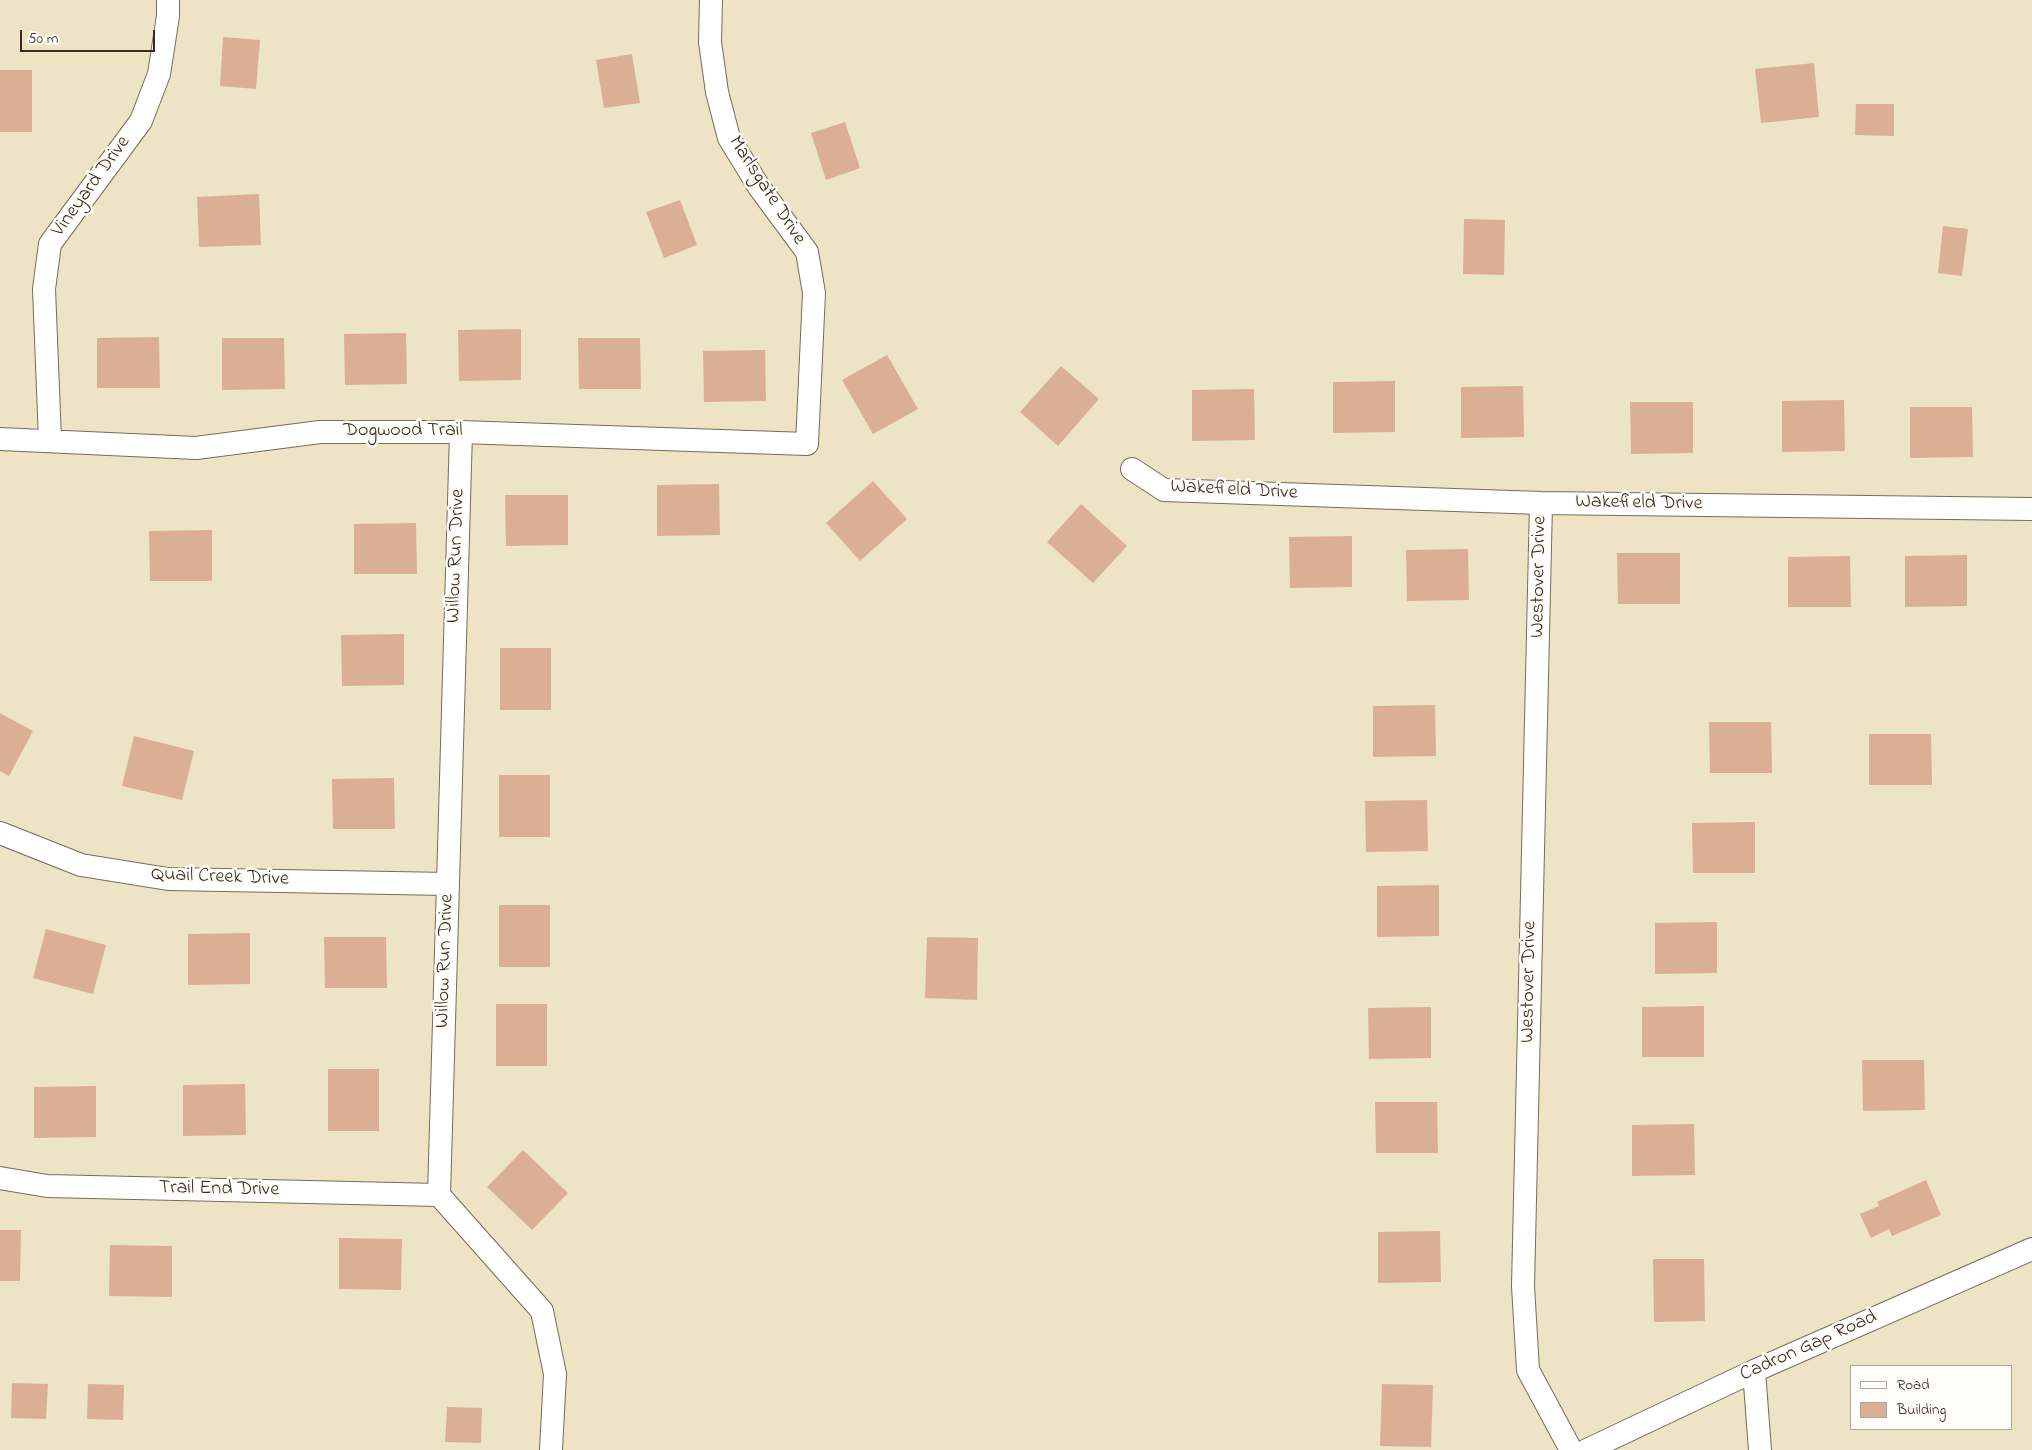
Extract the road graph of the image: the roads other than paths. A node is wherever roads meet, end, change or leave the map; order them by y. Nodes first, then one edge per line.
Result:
1 (168, 0) edge
2 (711, 0) edge
3 (461, 432) junction
4 (0, 439) edge
5 (50, 440) junction
6 (807, 444) joint
7 (1132, 469) dead end
8 (1541, 503) junction
9 (2032, 509) edge
10 (0, 833) edge
11 (448, 884) junction
12 (0, 1178) edge
13 (439, 1195) junction
14 (2032, 1249) edge
15 (1754, 1371) junction
16 (551, 1450) edge
17 (1571, 1450) edge
18 (1588, 1450) edge
19 (1760, 1450) edge

1 - 5 street, Vineyard Drive
2 - 6 street, Marlsgate Drive
3 - 5 street, Dogwood Trail
3 - 6 street, Dogwood Trail
3 - 11 street, Willow Run Drive
4 - 5 street, Dogwood Trail
7 - 8 street, Wakefield Drive
8 - 9 street, Wakefield Drive
8 - 17 street, Westover Drive
10 - 11 street, Quail Creek Drive
11 - 13 street, Willow Run Drive
12 - 13 street, Trail End Drive
13 - 16 street
14 - 15 street, Cadron Gap Road
15 - 18 street, Cadron Gap Road
15 - 19 street

